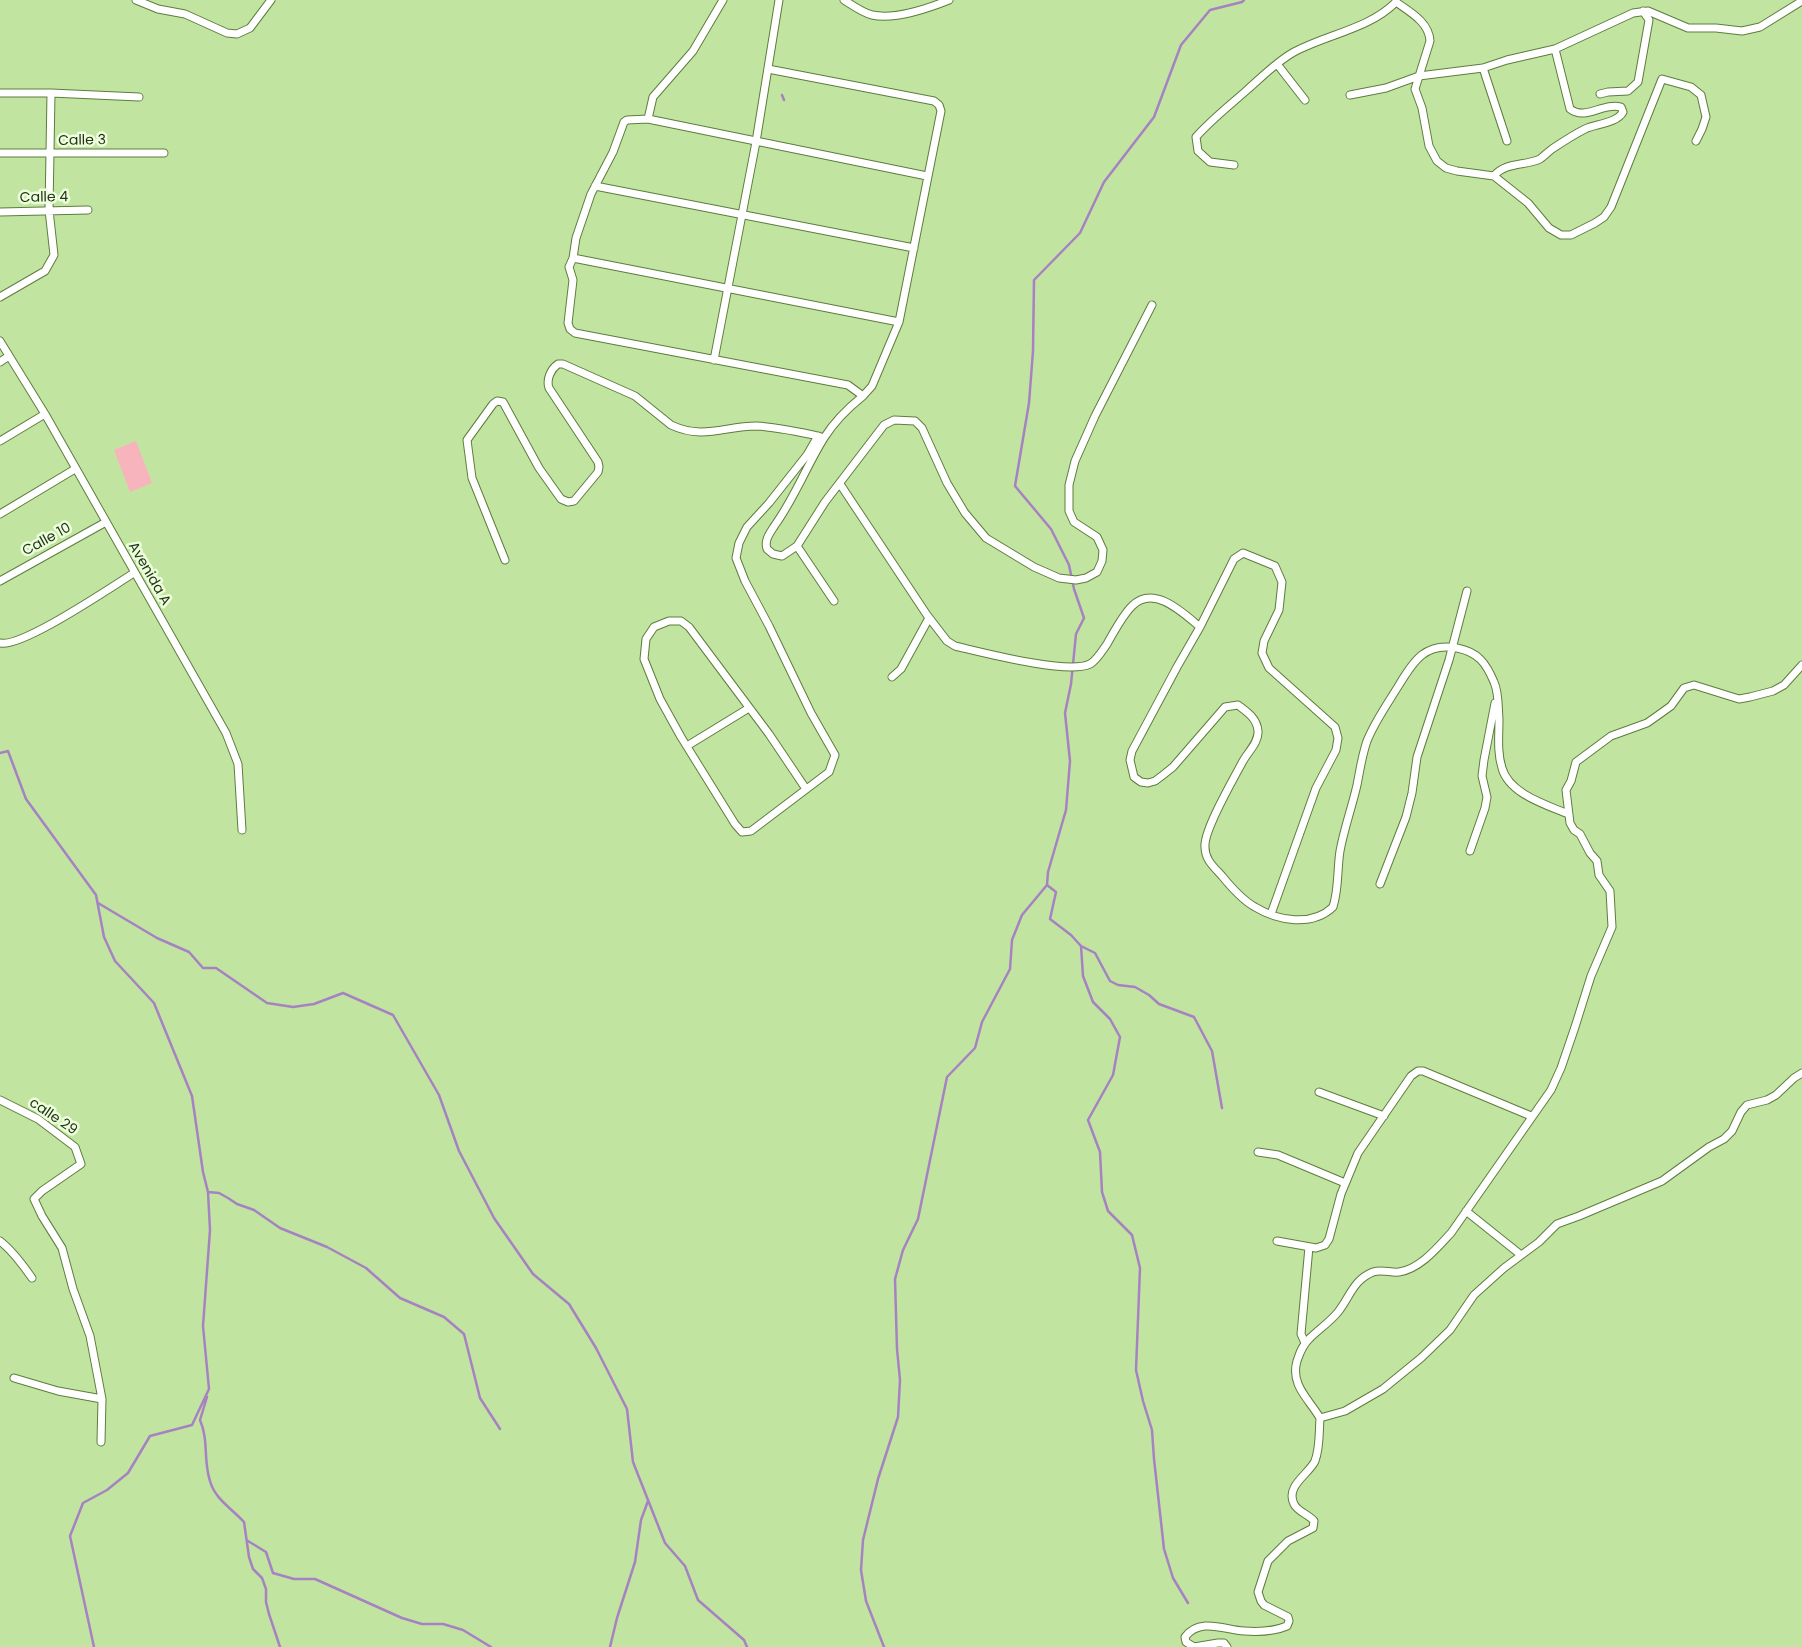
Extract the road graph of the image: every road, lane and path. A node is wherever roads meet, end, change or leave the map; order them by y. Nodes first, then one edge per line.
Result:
1 (136, 0) edge
2 (271, 0) edge
3 (723, 0) edge
4 (779, 0) edge
5 (844, 0) edge
6 (949, 0) edge
7 (1396, 1) edge
8 (1802, 2) edge
9 (1642, 11) junction
10 (1555, 49) junction
11 (1277, 64) junction
12 (1483, 68) junction
13 (768, 69) junction
14 (1419, 76) junction
15 (0, 93) edge
16 (51, 93) junction
17 (1600, 94) dead end
18 (1350, 95) dead end
19 (139, 97) dead end
20 (1305, 100) dead end
21 (648, 119) junction
22 (1507, 141) dead end
23 (1696, 141) dead end
24 (756, 142) junction
25 (0, 153) edge
26 (164, 153) dead end
27 (50, 154) junction
28 (1234, 165) dead end
29 (927, 176) junction
30 (1494, 176) junction
31 (595, 186) junction
32 (49, 210) junction
33 (88, 210) dead end
34 (0, 212) edge
35 (742, 214) junction
36 (914, 248) junction
37 (573, 258) junction
38 (728, 288) junction
39 (0, 298) edge
40 (1152, 305) dead end
41 (900, 322) junction
42 (0, 341) edge
43 (9, 356) junction
44 (714, 360) junction
45 (0, 362) edge
46 (863, 396) junction
47 (45, 414) junction
48 (821, 437) junction
49 (0, 442) edge
50 (75, 469) junction
51 (840, 484) junction
52 (0, 514) edge
53 (106, 522) junction
54 (797, 546) junction
55 (505, 560) dead end
56 (134, 573) junction
57 (0, 581) edge
58 (1467, 591) dead end
59 (834, 601) dead end
60 (929, 618) junction
61 (1200, 627) junction
62 (0, 643) edge
63 (1453, 647) junction
64 (1802, 665) edge
65 (892, 677) dead end
66 (1498, 693) junction
67 (749, 708) junction
68 (687, 746) junction
69 (806, 789) junction
70 (1568, 814) junction
71 (242, 830) dead end
72 (1470, 851) dead end
73 (1380, 884) dead end
74 (1271, 914) junction
75 (1802, 1074) edge
76 (1319, 1092) dead end
77 (0, 1100) edge
78 (1384, 1116) junction
79 (1531, 1116) junction
80 (1258, 1152) dead end
81 (1345, 1183) junction
82 (1466, 1212) junction
83 (1277, 1240) dead end
84 (0, 1241) edge
85 (1309, 1247) junction
86 (1521, 1255) junction
87 (32, 1278) dead end
88 (1305, 1343) junction
89 (14, 1378) dead end
90 (102, 1399) junction
91 (1320, 1418) junction
92 (101, 1442) dead end
93 (1227, 1647) edge

1 - 2 street
3 - 21 street
4 - 13 street
5 - 6 street
7 - 11 street
7 - 14 street
8 - 9 street
9 - 10 street
9 - 17 street
10 - 12 street
10 - 30 street
11 - 20 street
11 - 28 street
12 - 14 street
12 - 22 street
13 - 24 street
13 - 29 street
14 - 18 street
14 - 30 street
15 - 16 street
16 - 19 street
16 - 27 street
21 - 24 street
21 - 31 street
23 - 30 street
24 - 29 street
24 - 35 street
25 - 27 street, Calle 3
26 - 27 street, Calle 3
27 - 32 street
29 - 36 street
31 - 35 street
31 - 37 street
32 - 33 street, Calle 4
32 - 34 street, Calle 4
32 - 39 street
35 - 36 street
35 - 38 street
36 - 41 street
37 - 38 street
37 - 44 street
38 - 41 street
38 - 44 street
40 - 51 street
41 - 46 street
42 - 43 street, Avenida A
43 - 45 street
43 - 47 street, Avenida A
44 - 46 street
46 - 48 street
47 - 49 street
47 - 50 street, Avenida A
48 - 54 street
48 - 55 street
48 - 69 street
50 - 52 street
50 - 53 street, Avenida A
51 - 54 street
51 - 60 street
53 - 56 street, Avenida A
53 - 57 street, Calle 10
54 - 59 street
56 - 62 street
56 - 71 street, Avenida A
58 - 63 street
60 - 61 street
60 - 65 street
61 - 74 street
61 - 74 street
63 - 66 street
63 - 73 street
63 - 74 street
64 - 70 street
66 - 70 street
66 - 72 street
67 - 68 street
67 - 68 street
67 - 69 street
68 - 69 street
70 - 79 street
75 - 86 street
76 - 78 street
77 - 90 street, calle 29
78 - 79 street
78 - 81 street
79 - 82 street
80 - 81 street
81 - 85 street
82 - 86 street
82 - 88 street
83 - 85 street
84 - 87 street
85 - 88 street
86 - 91 street
88 - 91 street
89 - 90 street
90 - 92 street
91 - 93 street

